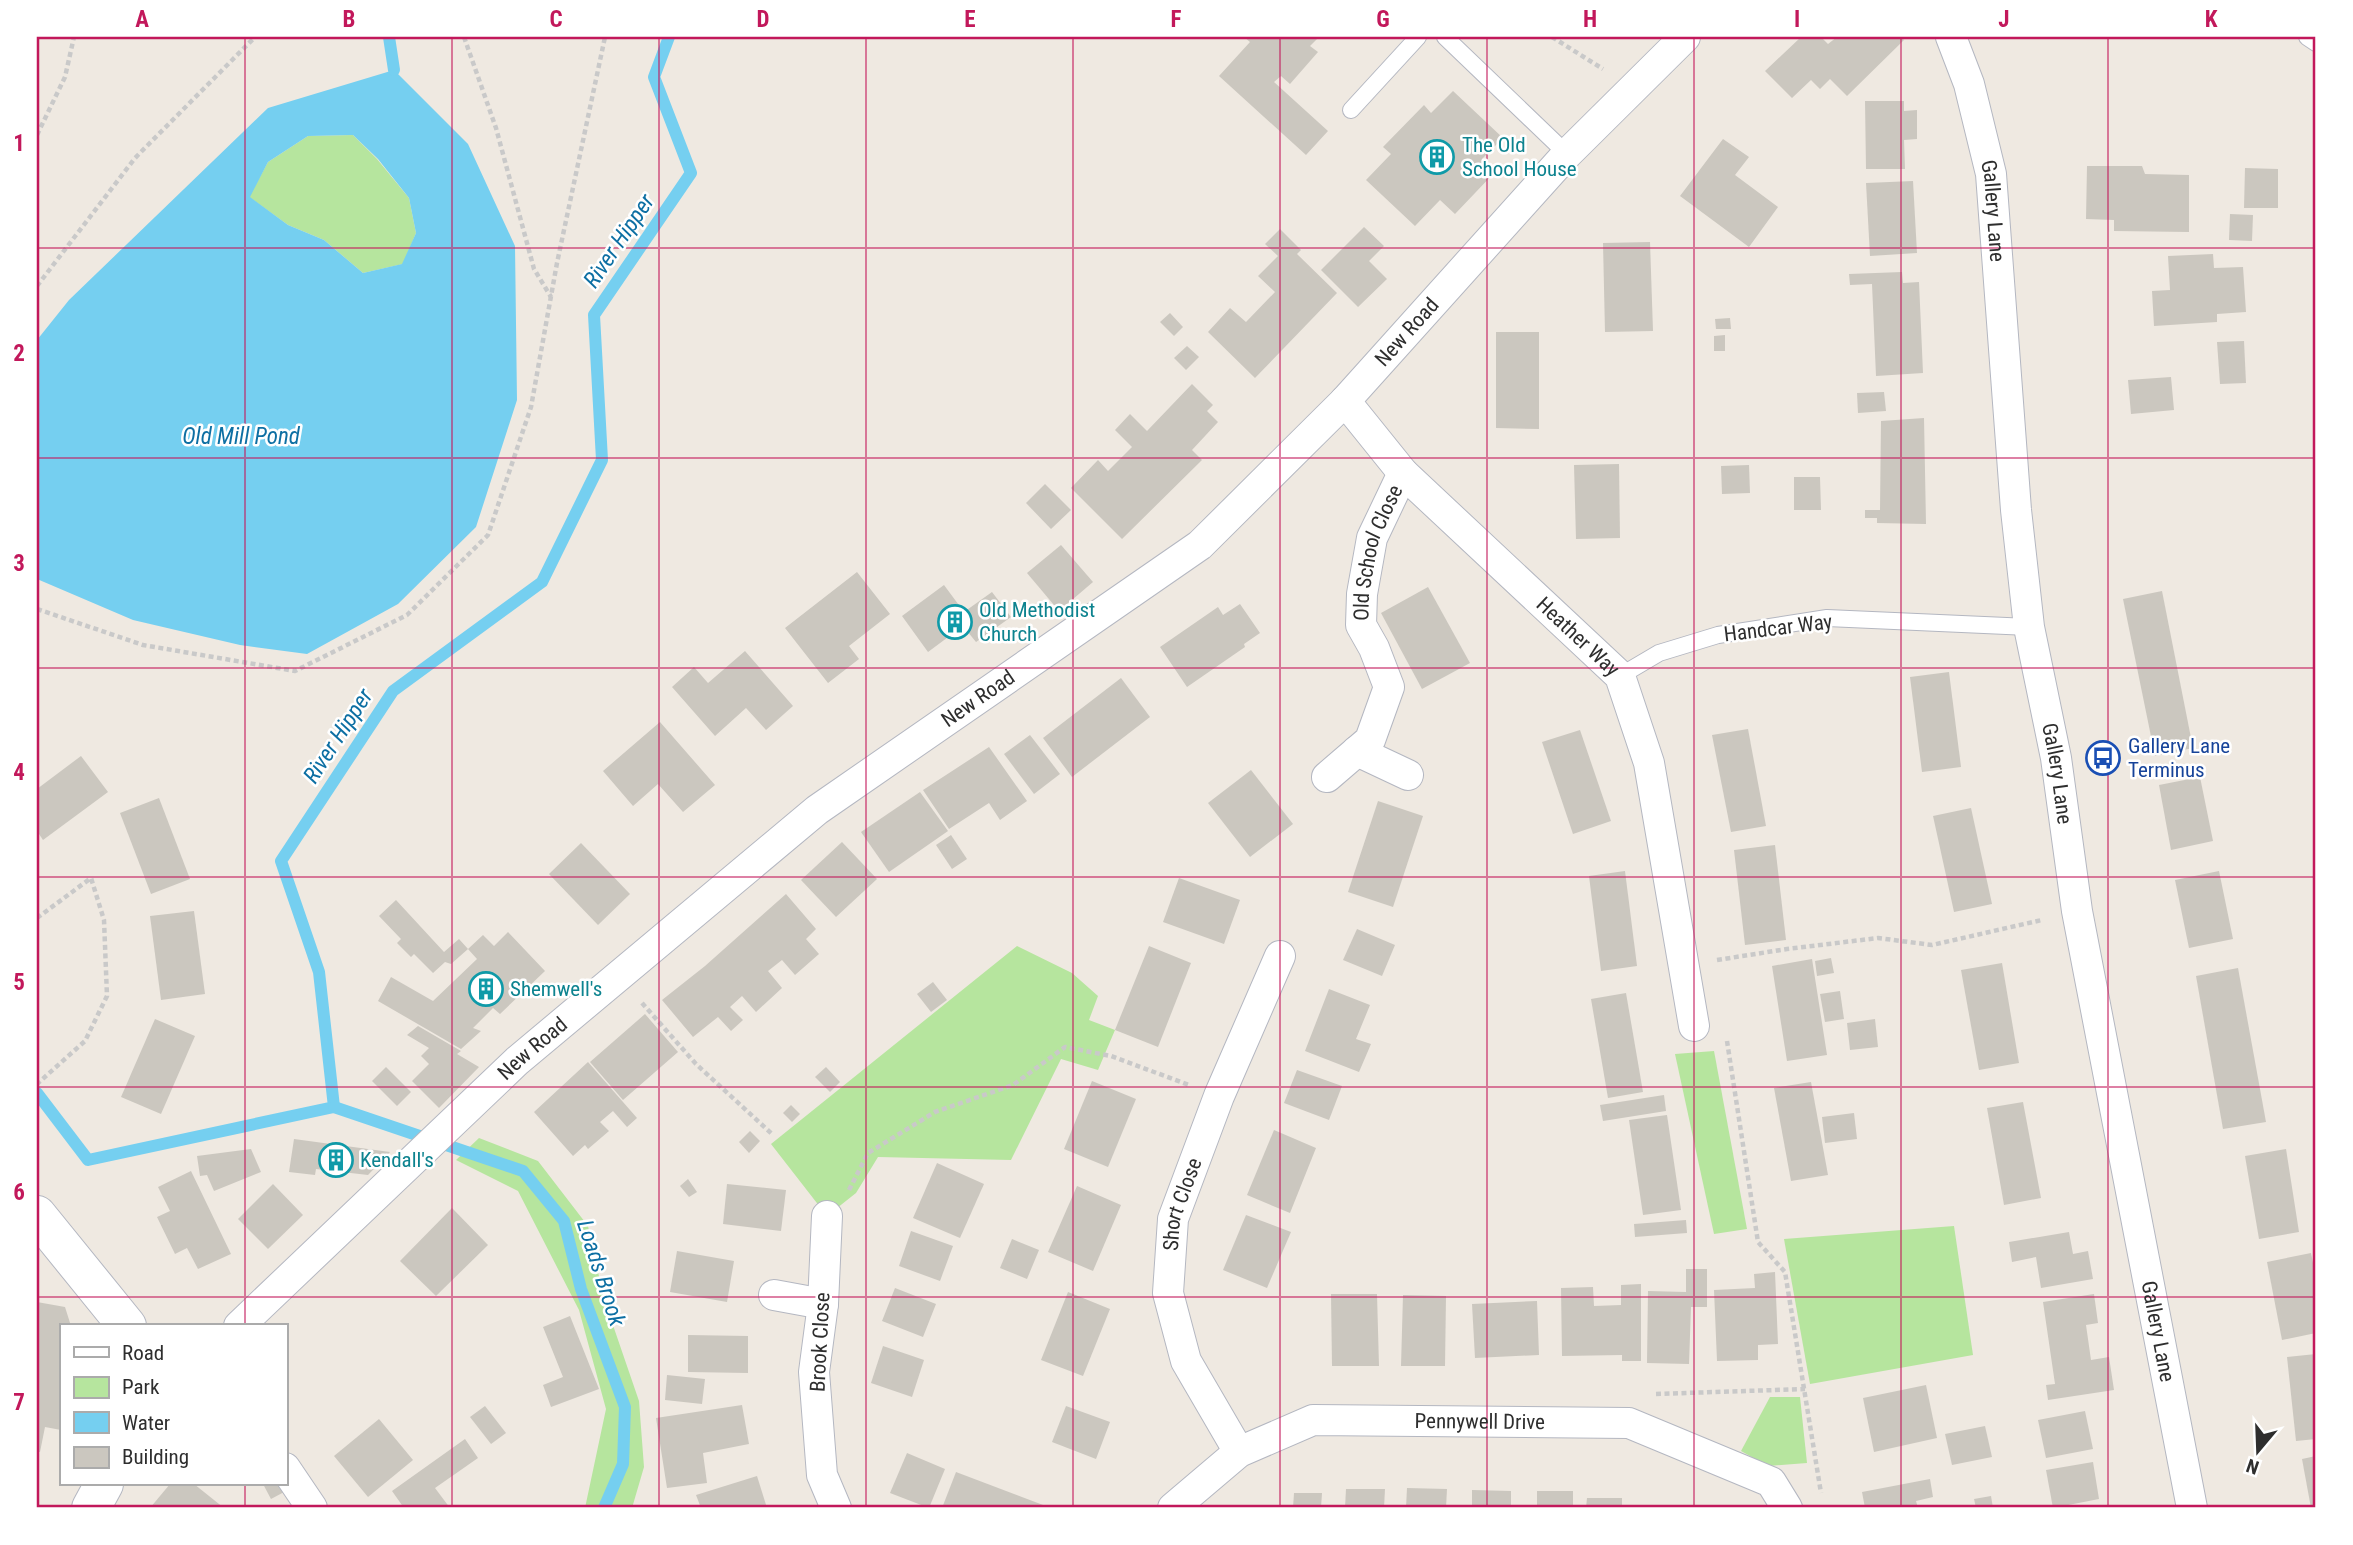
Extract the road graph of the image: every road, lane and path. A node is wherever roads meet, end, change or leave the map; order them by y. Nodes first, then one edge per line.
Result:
1 (74, 37) edge
2 (255, 37) edge
3 (464, 37) edge
4 (605, 37) edge
5 (1418, 37) edge
6 (1445, 37) edge
7 (1552, 37) edge
8 (1685, 37) edge
9 (1951, 37) edge
10 (2307, 37) edge
11 (2316, 43) edge
12 (1634, 88) junction
13 (1351, 110) dead end
14 (37, 135) edge
15 (1567, 154) junction
16 (37, 286) edge
17 (551, 297) junction
18 (1345, 401) junction
19 (1403, 473) junction
20 (37, 609) edge
21 (2029, 627) junction
22 (1620, 676) junction
23 (1357, 751) junction
24 (1408, 775) dead end
25 (1327, 777) dead end
26 (2077, 911) junction
27 (37, 918) edge
28 (1280, 956) dead end
29 (1732, 957) dead end
30 (618, 976) junction
31 (1694, 1026) joint
32 (37, 1084) edge
33 (1219, 1096) junction
34 (772, 1134) dead end
35 (37, 1215) edge
36 (827, 1216) joint
37 (774, 1295) dead end
38 (823, 1304) junction
39 (125, 1324) edge
40 (241, 1324) edge
41 (1805, 1389) junction
42 (1654, 1395) dead end
43 (1239, 1452) junction
44 (287, 1471) edge
45 (103, 1486) edge
46 (1821, 1496) dead end
47 (91, 1508) edge
48 (312, 1508) edge
49 (836, 1508) edge
50 (1173, 1508) edge
51 (1787, 1508) edge
52 (2192, 1508) edge

1 - 14 path
2 - 16 path
3 - 17 path
4 - 17 path
5 - 13 lane
6 - 15 lane
7 - 12 path
8 - 12 street, New Road
9 - 21 street, Gallery Lane
10 - 11 lane
12 - 15 street, New Road
15 - 18 street, New Road
17 - 20 path
18 - 19 street, Heather Way
18 - 30 street, New Road
19 - 22 street, Heather Way
19 - 23 street, Old School Close
21 - 22 lane, Handcar Way
21 - 26 street, Gallery Lane
22 - 31 street, Heather Way
23 - 24 street
23 - 25 street, Old School Close
26 - 29 path
26 - 52 street, Gallery Lane
27 - 32 path
28 - 33 street, Short Close
30 - 34 path
30 - 40 street, New Road
31 - 41 path
33 - 36 path
33 - 43 street, Short Close
35 - 39 street
36 - 38 street, Brook Close
37 - 38 street
38 - 49 street, Brook Close
41 - 42 path
41 - 46 path
43 - 50 street, Pennywell Drive
43 - 51 street, Pennywell Drive
44 - 48 street
45 - 47 street

